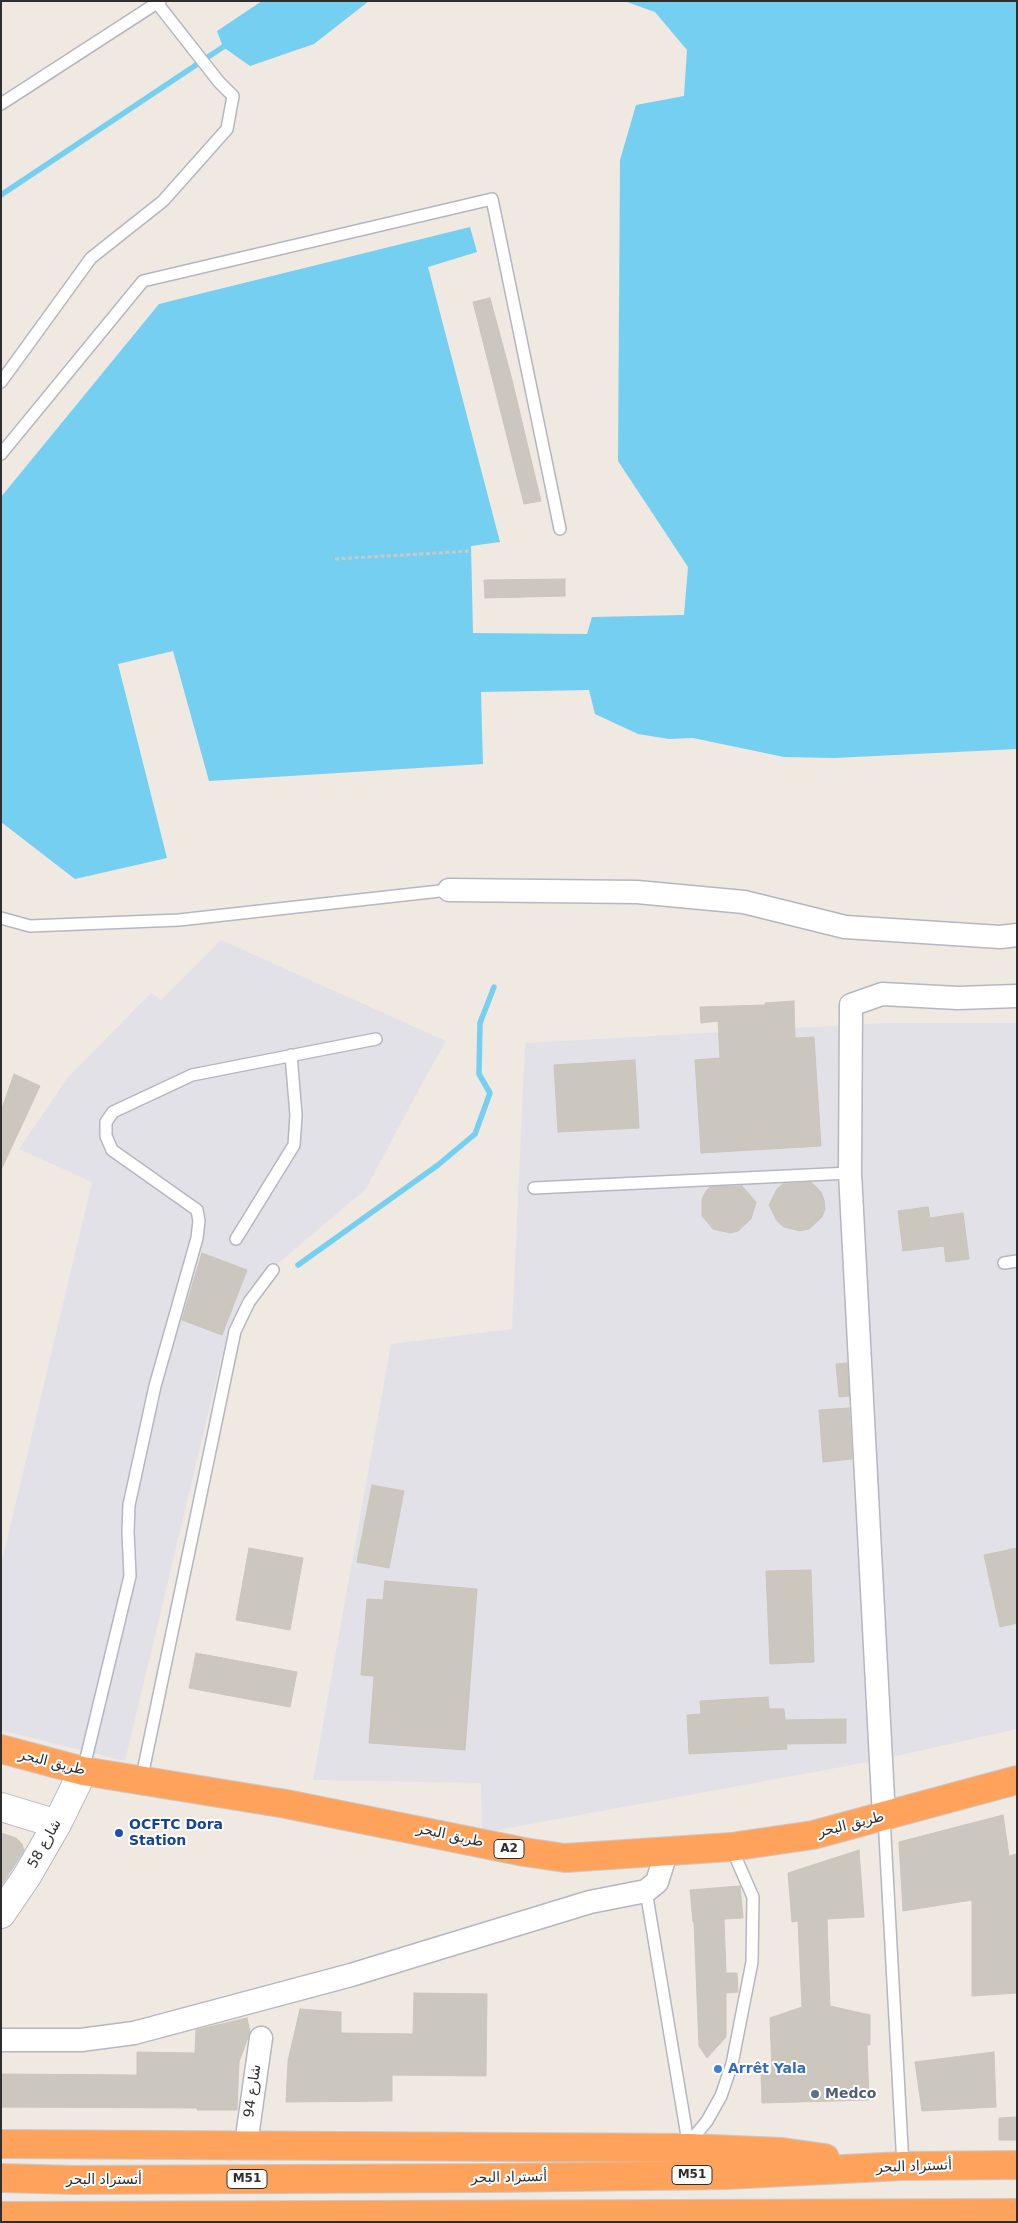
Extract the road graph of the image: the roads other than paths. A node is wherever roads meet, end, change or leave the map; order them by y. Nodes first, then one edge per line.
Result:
1 (158, 2) edge
2 (1, 104) edge
3 (1, 382) edge
4 (1, 454) edge
5 (560, 529) dead end
6 (449, 890) joint
7 (1, 918) edge
8 (1017, 935) edge
9 (1017, 996) edge
10 (376, 1040) dead end
11 (290, 1055) junction
12 (850, 1174) junction
13 (534, 1188) dead end
14 (236, 1239) dead end
15 (1017, 1261) edge
16 (1004, 1262) dead end
17 (272, 1270) dead end
18 (1, 1749) edge
19 (83, 1771) junction
20 (141, 1780) junction
21 (1017, 1780) edge
22 (1, 1807) edge
23 (884, 1817) junction
24 (57, 1824) junction
25 (730, 1847) junction
26 (667, 1850) junction
27 (646, 1891) junction
28 (1, 1914) edge
29 (261, 2038) dead end
30 (1, 2040) edge
31 (1, 2144) edge
32 (246, 2144) junction
33 (688, 2146) junction
34 (1017, 2164) edge
35 (897, 2167) junction
36 (1, 2178) edge
37 (1017, 2213) edge
38 (875, 2214) junction
39 (1, 2216) edge
40 (921, 2218) edge
41 (844, 2222) edge

1 - 2 lane
1 - 3 lane
4 - 5 lane
6 - 7 lane
6 - 8 street
9 - 12 street
10 - 11 lane
11 - 14 lane
11 - 19 lane
12 - 13 lane
12 - 23 street
15 - 16 lane
17 - 20 lane
18 - 19 highway, طريق البحر / A2
19 - 20 highway, طريق البحر / A2
19 - 24 street, شارع 58
20 - 26 highway, طريق البحر / A2
21 - 23 highway, طريق البحر / A2
22 - 24 street
23 - 25 highway, طريق البحر / A2
23 - 35 lane
24 - 28 street, شارع 58
25 - 26 highway, طريق البحر / A2
25 - 33 lane
26 - 27 street
27 - 30 street
27 - 33 lane
29 - 32 street, شارع 94
31 - 32 highway
32 - 33 highway
33 - 35 highway
34 - 35 highway, أتستراد البحر / M51
35 - 36 highway, أتستراد البحر / M51
37 - 40 highway
38 - 39 highway
38 - 40 highway
38 - 41 highway

